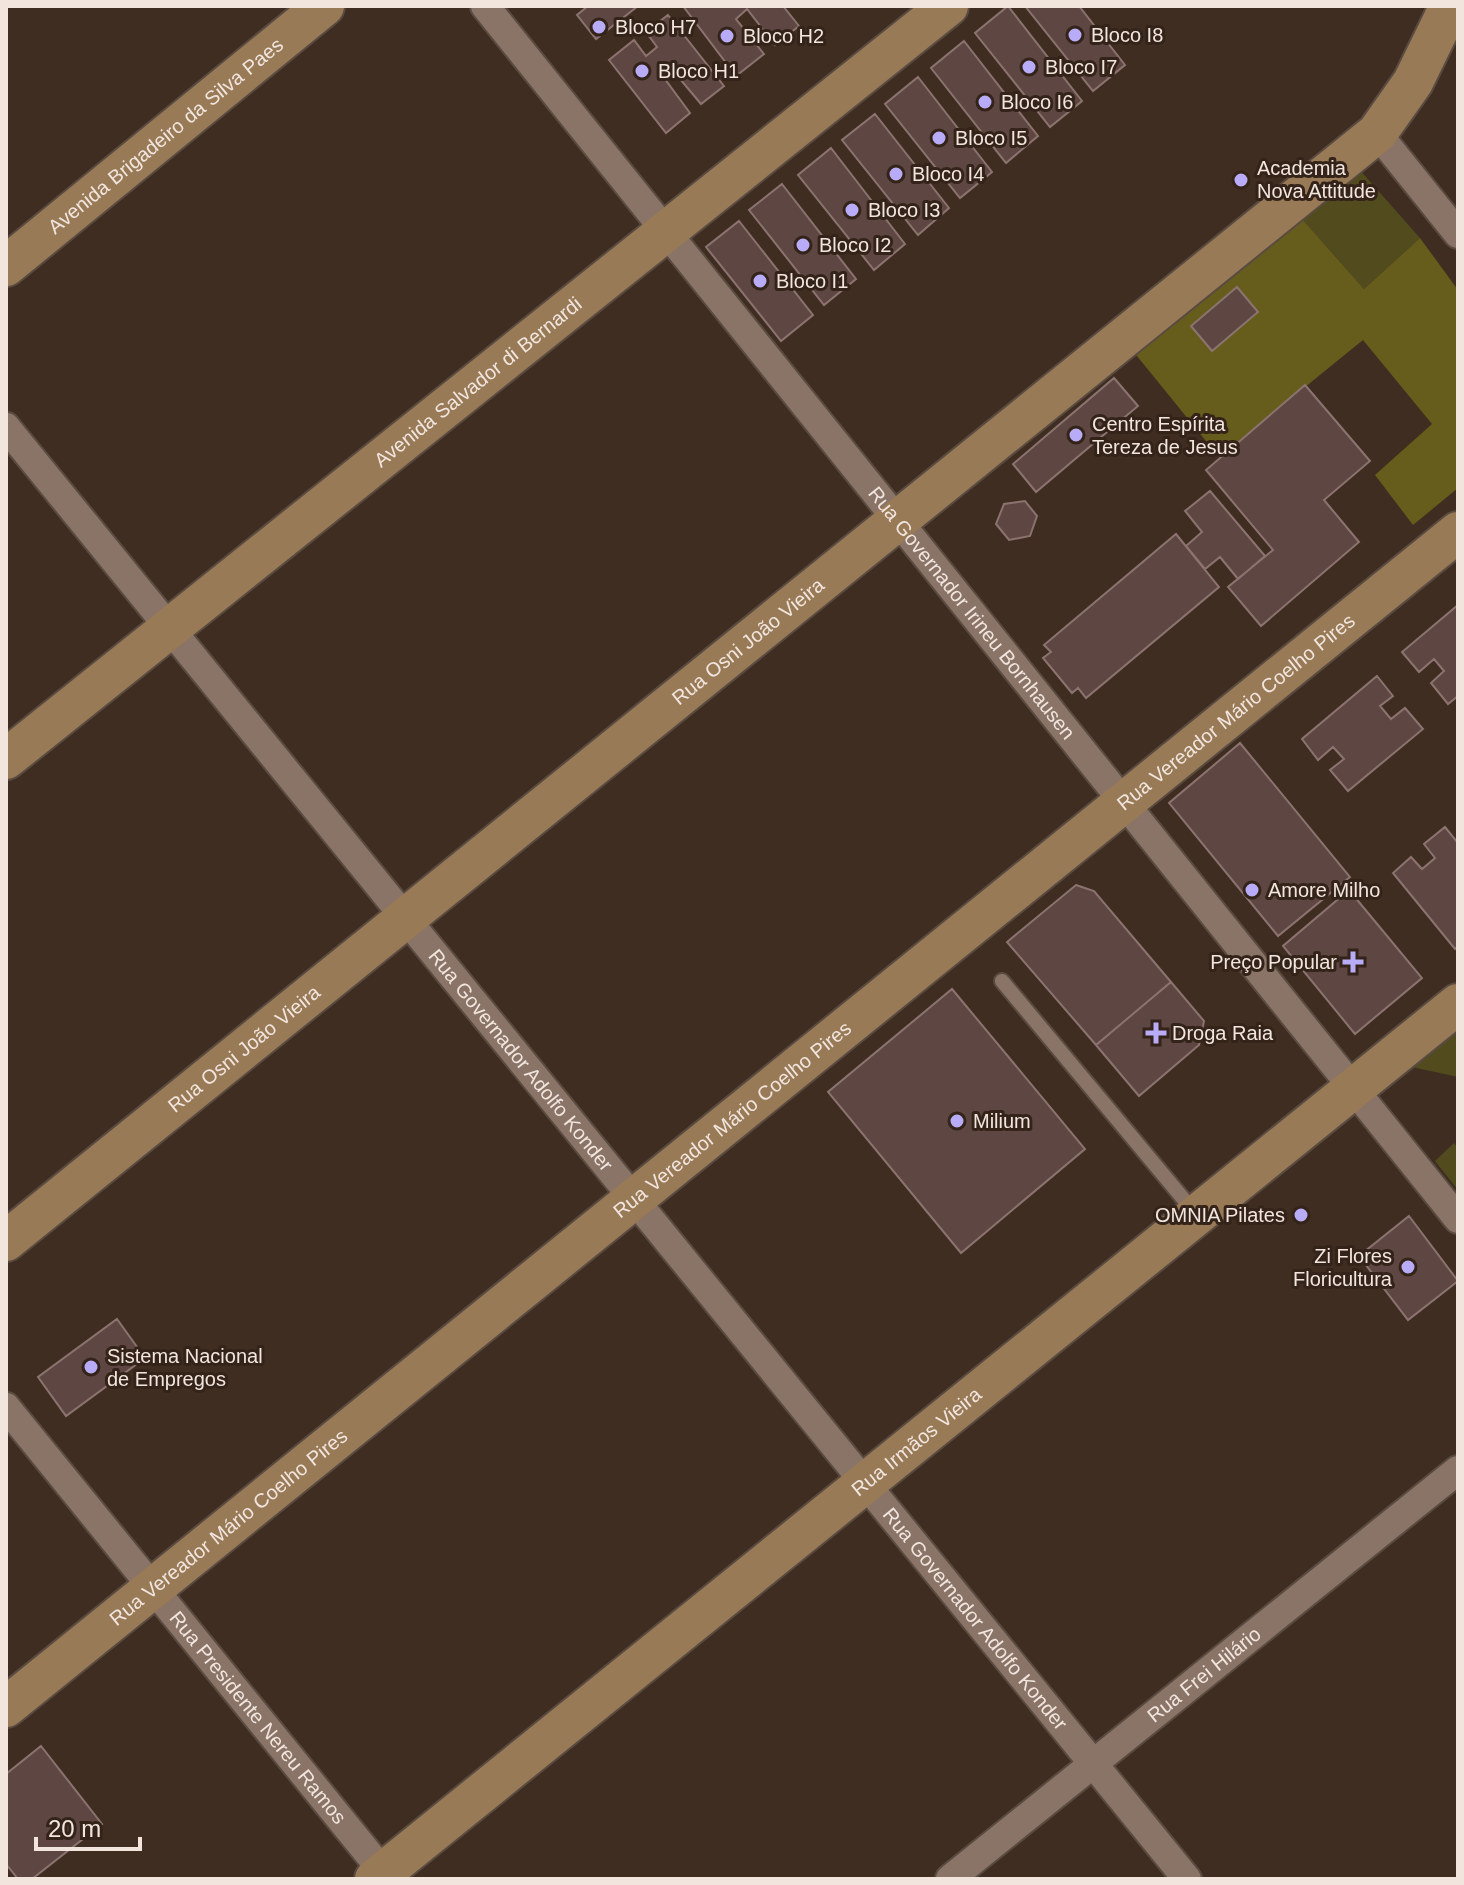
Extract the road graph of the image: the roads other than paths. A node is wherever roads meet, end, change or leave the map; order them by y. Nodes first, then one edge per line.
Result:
1 (324, 6) edge
2 (485, 6) edge
3 (948, 6) edge
4 (1450, 6) edge
5 (1377, 133) junction
6 (665, 232) junction
7 (1458, 234) edge
8 (6, 266) edge
9 (6, 427) edge
10 (898, 521) junction
11 (1458, 532) edge
12 (170, 628) junction
13 (6, 759) edge
14 (1124, 803) junction
15 (406, 918) junction
16 (1002, 981) dead end
17 (1458, 1004) edge
18 (1353, 1088) junction
19 (634, 1199) junction
20 (1196, 1215) junction
21 (1458, 1219) edge
22 (6, 1241) edge
23 (6, 1407) edge
24 (1458, 1470) edge
25 (865, 1483) junction
26 (153, 1588) junction
27 (6, 1707) edge
28 (1093, 1763) junction
29 (383, 1877) edge
30 (950, 1879) edge
31 (1187, 1879) edge

1 - 8 street, Avenida Brigadeiro da Silva Paes
2 - 6 street, Rua Governador Irineu Bornhausen
3 - 6 street, Avenida Salvador di Bernardi
4 - 5 street, Rua Osni João Vieira
5 - 7 street
5 - 10 street, Rua Osni João Vieira
6 - 10 street, Rua Governador Irineu Bornhausen
6 - 12 street, Avenida Salvador di Bernardi
9 - 12 street, Rua Governador Adolfo Konder
10 - 14 street, Rua Governador Irineu Bornhausen
10 - 15 street, Rua Osni João Vieira
11 - 14 street, Rua Vereador Mário Coelho Pires
12 - 13 street, Avenida Salvador di Bernardi
12 - 15 street, Rua Governador Adolfo Konder
14 - 18 street, Rua Governador Irineu Bornhausen
14 - 19 street, Rua Vereador Mário Coelho Pires
15 - 19 street, Rua Governador Adolfo Konder
15 - 22 street, Rua Osni João Vieira
16 - 20 lane
17 - 18 street, Rua Irmãos Vieira
18 - 20 street, Rua Irmãos Vieira
18 - 21 street, Rua Governador Irineu Bornhausen
19 - 25 street, Rua Governador Adolfo Konder
19 - 26 street, Rua Vereador Mário Coelho Pires
20 - 25 street, Rua Irmãos Vieira
23 - 26 street, Rua Presidente Nereu Ramos
24 - 28 street, Rua Frei Hilário
25 - 28 street, Rua Governador Adolfo Konder
25 - 29 street, Rua Irmãos Vieira
26 - 27 street, Rua Vereador Mário Coelho Pires
26 - 29 street, Rua Presidente Nereu Ramos
28 - 30 street, Rua Frei Hilário
28 - 31 street, Rua Governador Adolfo Konder

